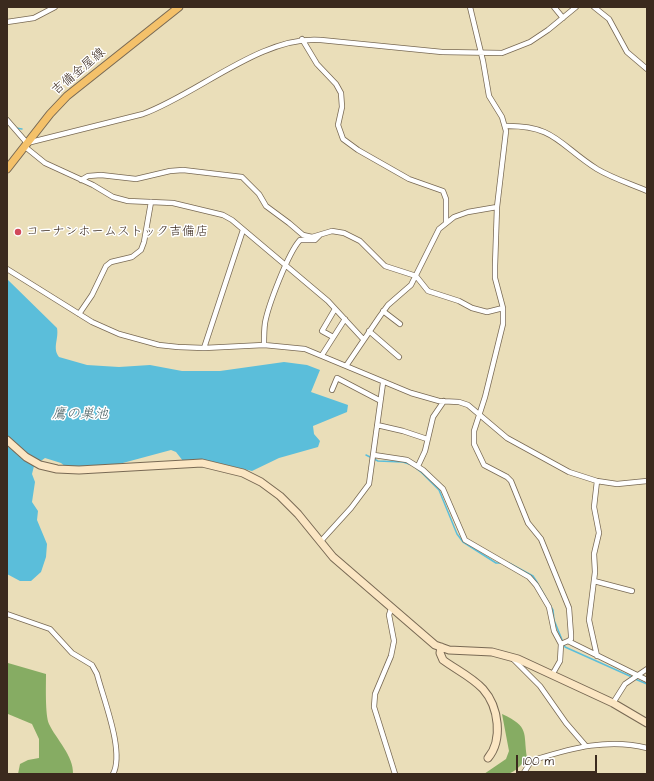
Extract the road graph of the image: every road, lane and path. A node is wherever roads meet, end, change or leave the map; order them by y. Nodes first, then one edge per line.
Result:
1 (55, 7) edge
2 (179, 7) edge
3 (470, 7) edge
4 (554, 7) edge
5 (576, 7) edge
6 (594, 7) edge
7 (563, 18) junction
8 (7, 22) edge
9 (302, 39) junction
10 (481, 54) junction
11 (647, 70) edge
12 (7, 120) edge
13 (505, 126) junction
14 (26, 145) junction
15 (7, 169) edge
16 (81, 180) junction
17 (647, 191) edge
18 (150, 202) junction
19 (497, 207) junction
20 (446, 223) junction
21 (243, 230) junction
22 (320, 235) junction
23 (286, 266) junction
24 (7, 269) edge
25 (416, 276) junction
26 (503, 308) junction
27 (336, 309) junction
28 (383, 311) junction
29 (79, 314) junction
30 (345, 319) junction
31 (400, 324) dead end
32 (369, 331) junction
33 (333, 337) junction
34 (363, 339) junction
35 (264, 345) junction
36 (204, 348) junction
37 (322, 355) junction
38 (399, 357) dead end
39 (346, 366) junction
40 (383, 383) junction
41 (332, 390) dead end
42 (379, 400) junction
43 (444, 401) junction
44 (479, 413) junction
45 (377, 425) junction
46 (427, 439) junction
47 (7, 440) edge
48 (374, 455) junction
49 (418, 466) junction
50 (597, 481) junction
51 (647, 481) edge
52 (321, 541) junction
53 (594, 582) junction
54 (632, 591) dead end
55 (391, 609) junction
56 (7, 614) edge
57 (568, 641) junction
58 (561, 644) junction
59 (441, 647) junction
60 (511, 656) junction
61 (597, 656) junction
62 (647, 669) edge
63 (552, 675) junction
64 (637, 675) junction
65 (647, 680) edge
66 (613, 703) junction
67 (647, 723) edge
68 (586, 745) junction
69 (647, 748) edge
70 (488, 758) dead end
71 (113, 774) edge
72 (395, 774) edge
73 (523, 774) edge

1 - 8 street
2 - 14 main road, 吉備金屋線
3 - 10 street
4 - 7 street
5 - 7 street
6 - 11 street
7 - 10 street
9 - 10 street
9 - 14 street
9 - 20 street
10 - 13 street
12 - 14 street
13 - 17 street
13 - 19 street
14 - 15 main road, 吉備金屋線
14 - 16 street
16 - 18 street
16 - 22 street
18 - 21 street
18 - 29 street
19 - 20 street
19 - 26 street
20 - 25 street
21 - 23 street
21 - 36 street
22 - 23 street
22 - 25 street
23 - 27 street
23 - 35 street
24 - 29 street
25 - 26 street
25 - 28 street
26 - 44 street
27 - 30 street
27 - 33 street
28 - 31 street
28 - 32 street
29 - 36 street
30 - 33 street
30 - 34 street
32 - 34 street
32 - 38 street
33 - 37 street
34 - 39 street
35 - 36 street
35 - 37 street
37 - 39 street
39 - 40 street
40 - 42 street
40 - 43 street
41 - 42 street
42 - 45 street
43 - 44 street
43 - 46 street
44 - 50 street
44 - 57 street
45 - 46 street
45 - 48 street
46 - 49 street
47 - 52 street
48 - 49 street
48 - 52 street
49 - 58 street
50 - 51 street
50 - 53 street
52 - 55 street
53 - 54 street
53 - 61 street
55 - 59 street
55 - 72 street
56 - 71 street
57 - 58 street
57 - 61 street
58 - 63 street
59 - 60 street
59 - 70 street
60 - 63 street
60 - 68 street
61 - 64 street
62 - 64 street
63 - 66 street
64 - 65 street
64 - 66 street
66 - 67 street
68 - 69 street
68 - 73 street

